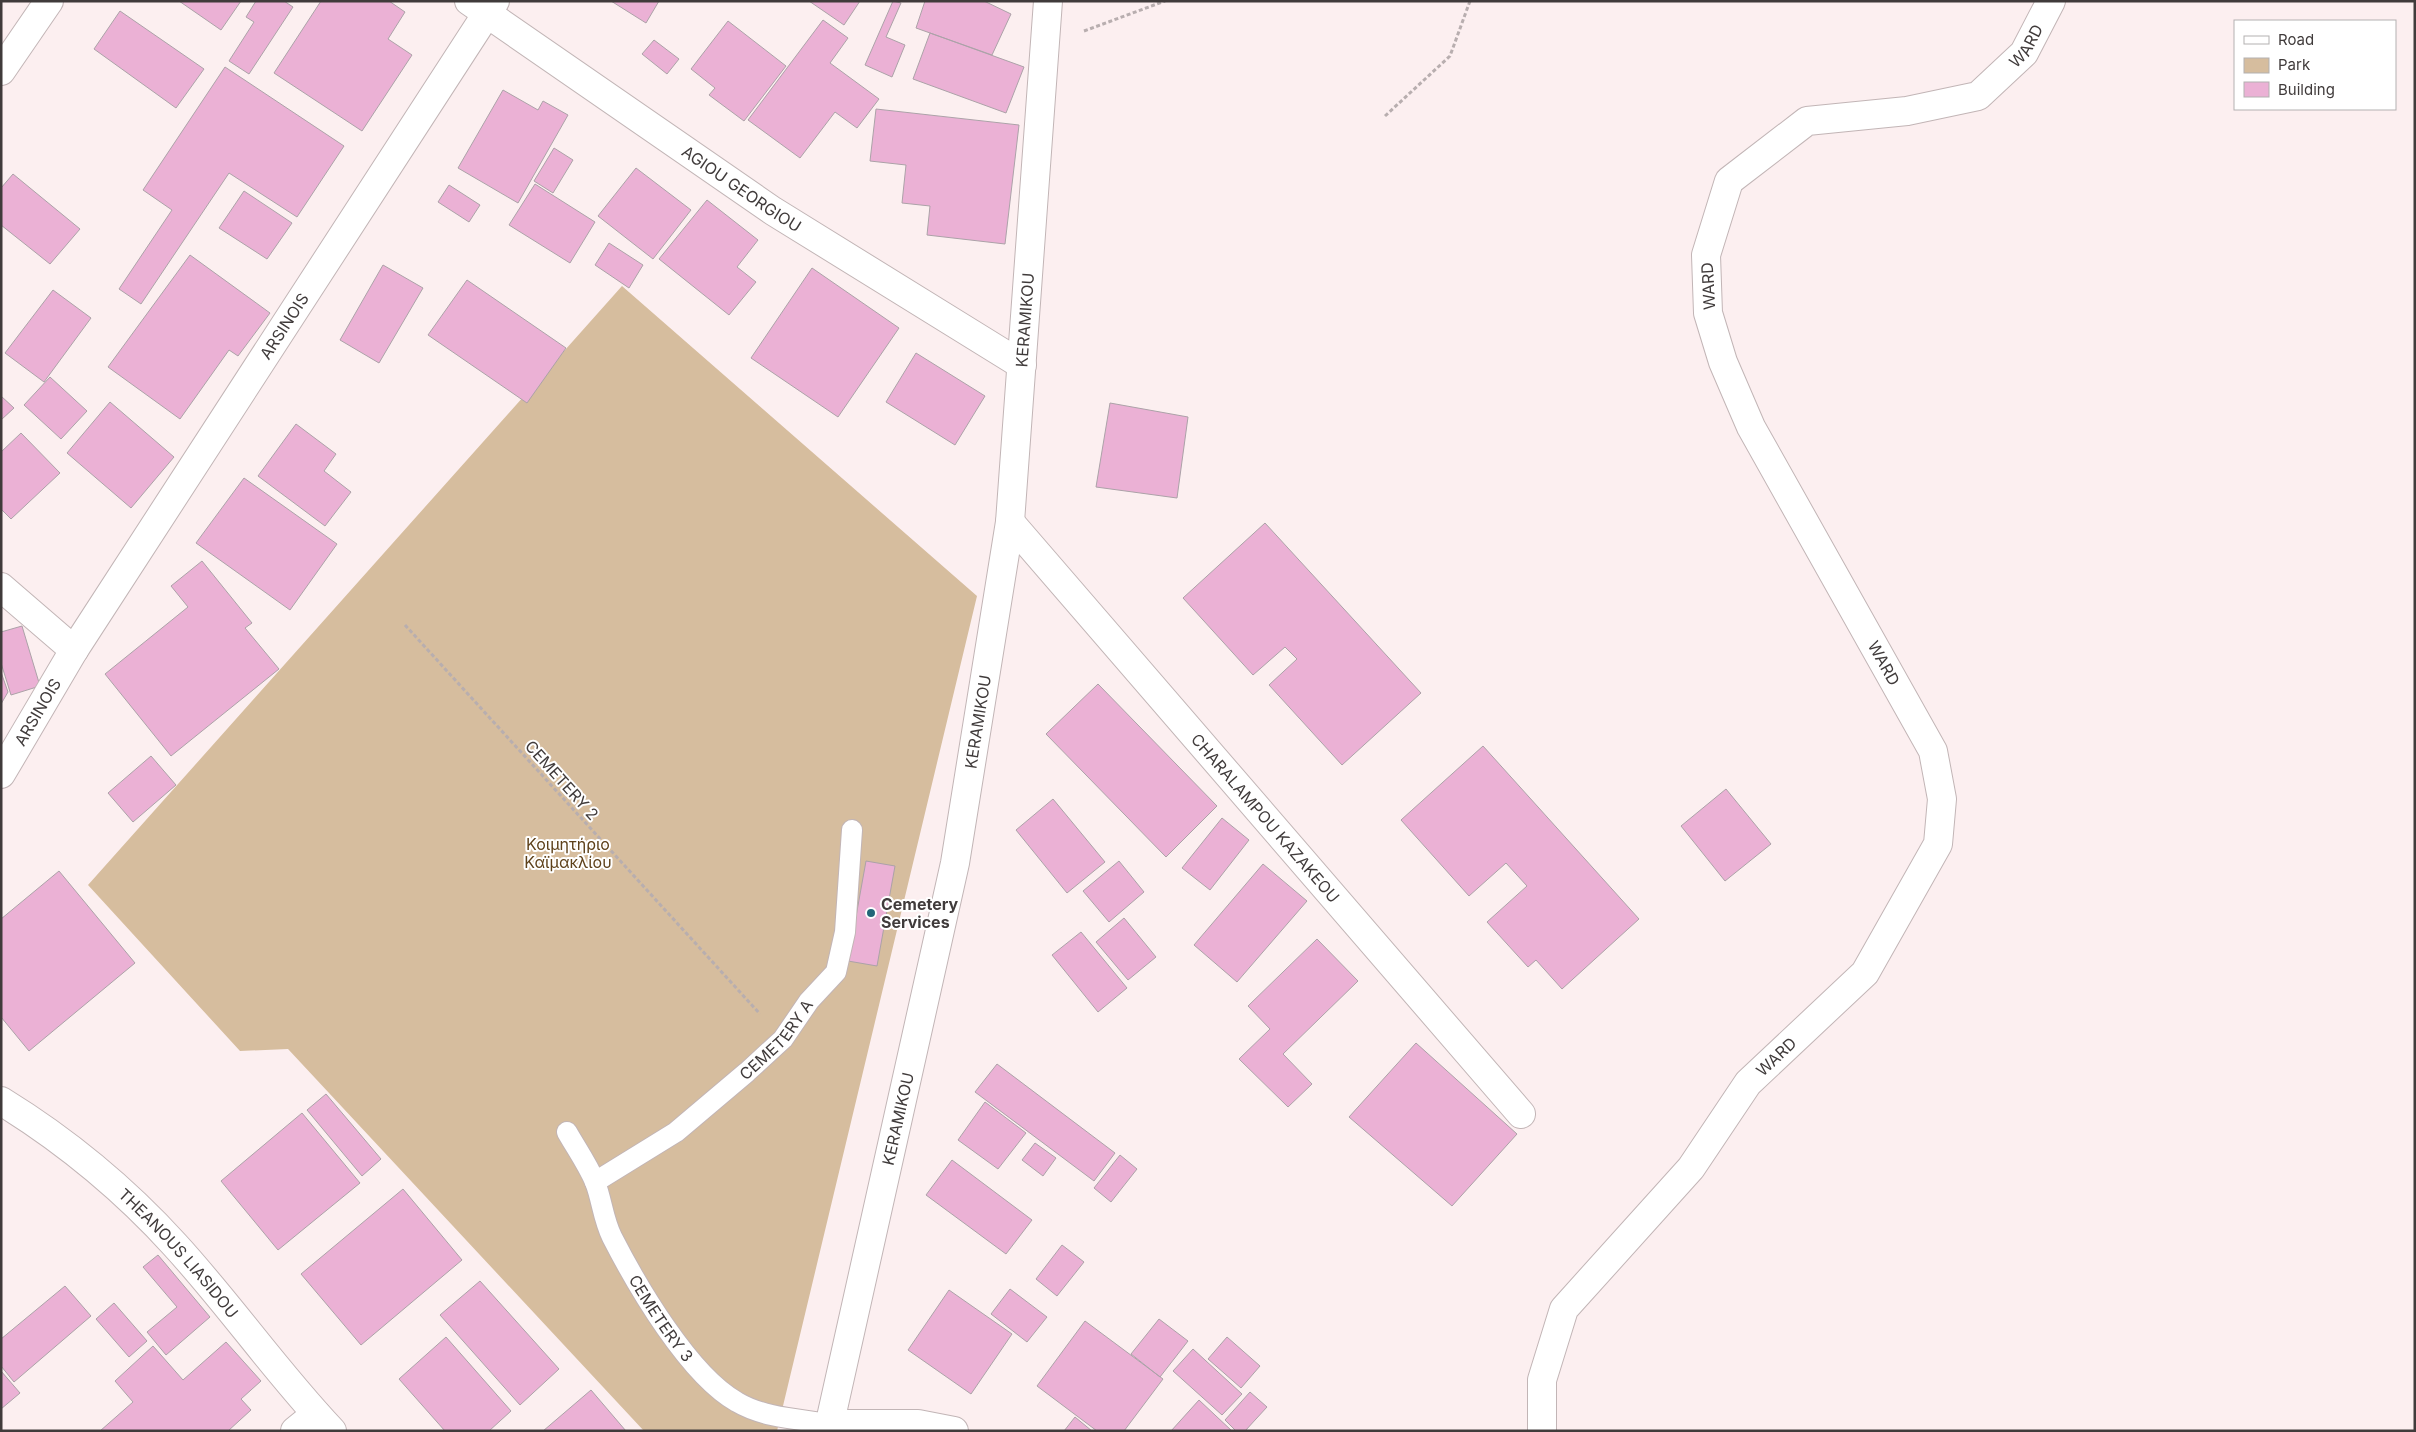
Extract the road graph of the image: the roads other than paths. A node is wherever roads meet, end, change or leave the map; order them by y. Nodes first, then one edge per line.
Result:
1 (50, 1) edge
2 (1048, 1) edge
3 (2051, 1) edge
4 (483, 5) edge
5 (1, 71) edge
6 (1022, 365) junction
7 (1010, 522) junction
8 (1, 587) edge
9 (74, 650) junction
10 (1, 774) edge
11 (852, 830) dead end
12 (1, 1101) edge
13 (1521, 1114) dead end
14 (568, 1132) dead end
15 (595, 1182) junction
16 (314, 1425) edge
17 (829, 1427) edge
18 (954, 1431) edge
19 (1542, 1431) edge

1 - 5 street
2 - 6 street, KERAMIKOU
3 - 19 street, WARD
4 - 6 street, AGIOU GEORGIOU
4 - 9 street, ARSINOIS
6 - 7 street, KERAMIKOU
7 - 13 street, CHARALAMPOU KAZAKEOU
7 - 17 street, KERAMIKOU
8 - 9 street
9 - 10 street, ARSINOIS
11 - 15 lane, CEMETERY A
12 - 16 street, THEANOUS LIASIDOU
14 - 15 lane, CEMETERY 3
15 - 17 lane, CEMETERY 3
17 - 18 street

